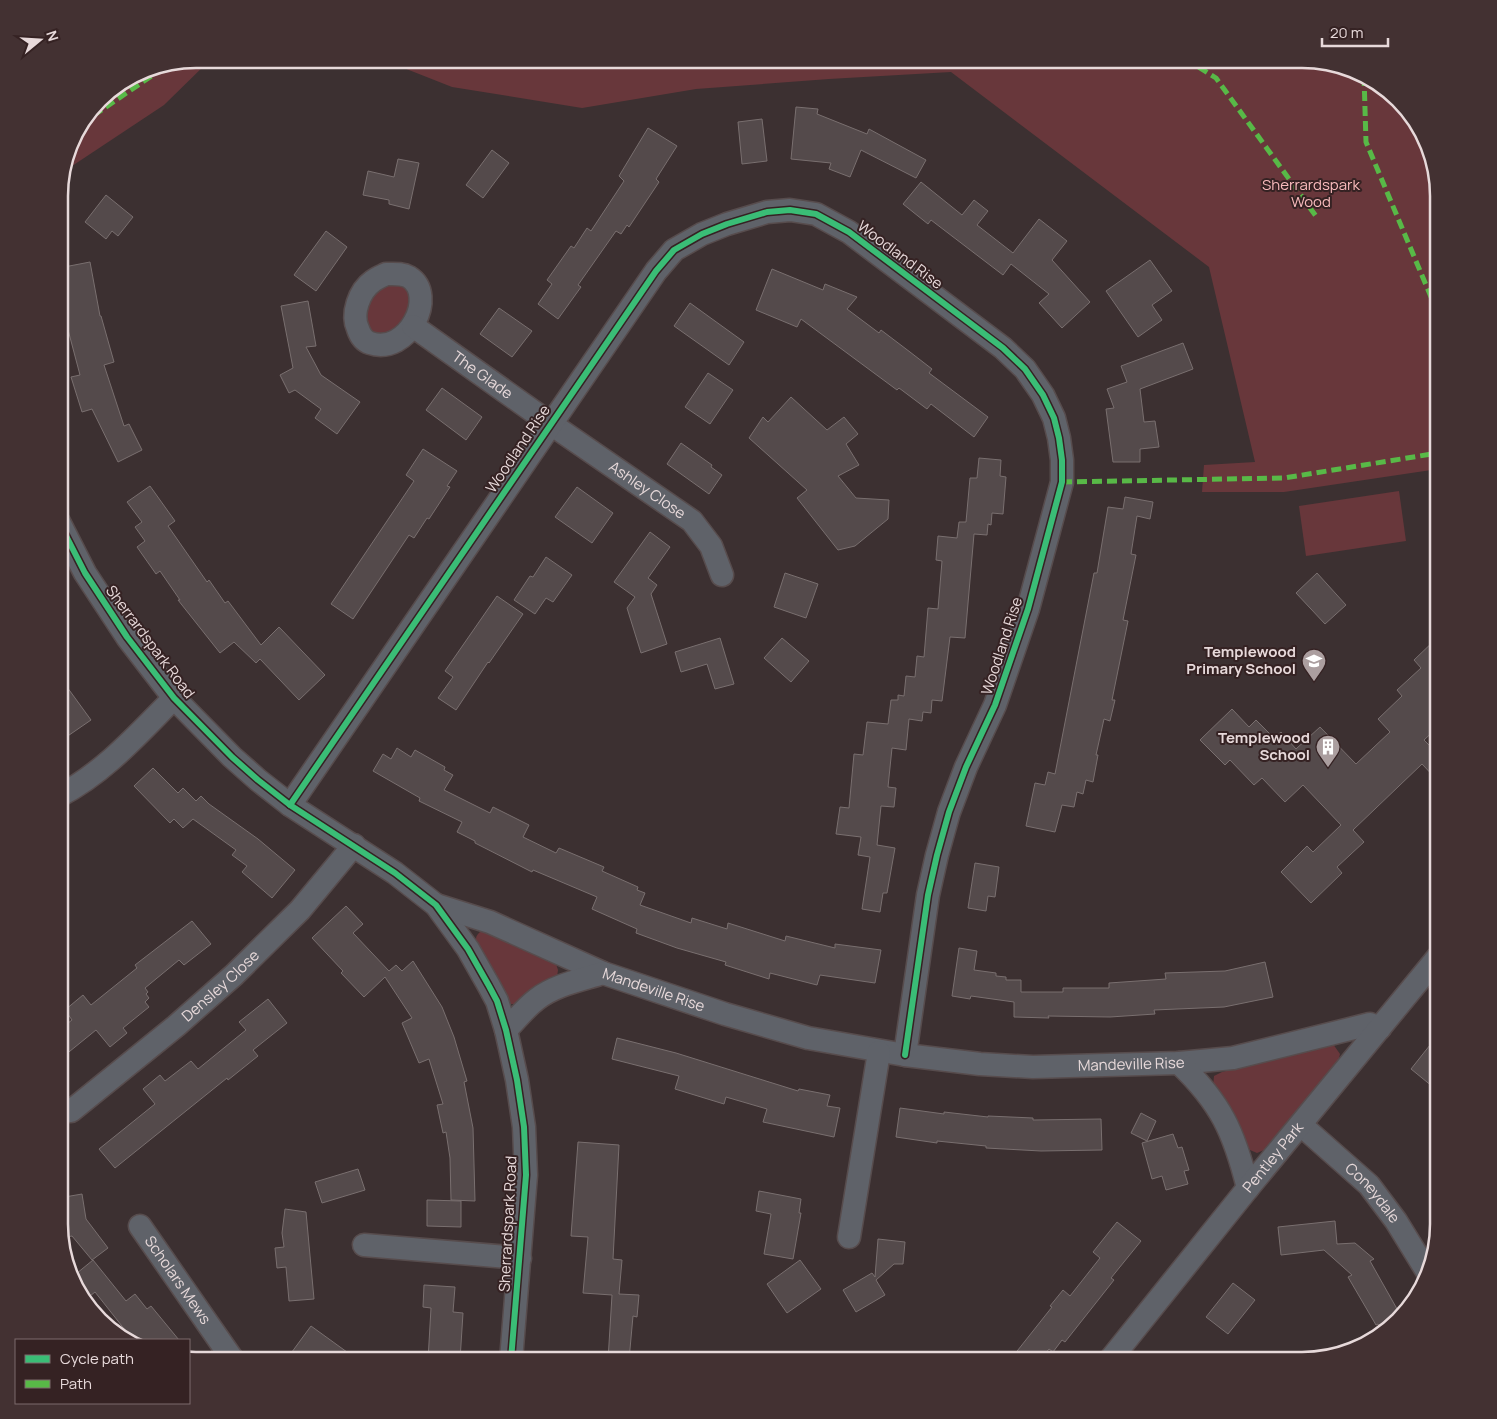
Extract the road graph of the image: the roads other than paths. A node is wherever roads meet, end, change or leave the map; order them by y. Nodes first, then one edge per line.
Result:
1 (413, 326) dead end
2 (550, 424) junction
3 (68, 540) edge
4 (722, 575) dead end
5 (174, 698) junction
6 (68, 791) edge
7 (290, 805) junction
8 (354, 845) junction
9 (436, 905) junction
10 (1430, 967) edge
11 (603, 973) junction
12 (1380, 1028) junction
13 (506, 1030) junction
14 (878, 1052) junction
15 (905, 1055) junction
16 (1179, 1063) junction
17 (71, 1111) dead end
18 (1301, 1125) junction
19 (1248, 1188) junction
20 (140, 1226) dead end
21 (849, 1238) dead end
22 (364, 1245) dead end
23 (520, 1258) junction
24 (1423, 1265) edge
25 (228, 1352) edge
26 (512, 1352) edge
27 (1116, 1352) edge

1 - 2 street, The Glade
2 - 4 street, Ashley Close
2 - 7 street, Woodland Rise
2 - 15 street, Woodland Rise
3 - 5 street, Sherrardspark Road
5 - 6 street
5 - 7 street, Sherrardspark Road
7 - 8 street, Sherrardspark Road
8 - 9 street, Sherrardspark Road
8 - 17 street, Densley Close
9 - 11 street, Mandeville Rise
9 - 13 street, Sherrardspark Road
10 - 12 street, Pentley Park
11 - 13 street
11 - 14 street, Mandeville Rise
12 - 16 street, Mandeville Rise
12 - 18 street, Pentley Park
13 - 23 street, Sherrardspark Road
14 - 15 street, Mandeville Rise
14 - 21 street
15 - 16 street, Mandeville Rise
16 - 19 street
18 - 19 street, Pentley Park
18 - 24 street, Coneydale
19 - 27 street, Pentley Park
20 - 25 street, Scholars Mews
22 - 23 street, Sherrardspark Road
23 - 26 street, Sherrardspark Road

